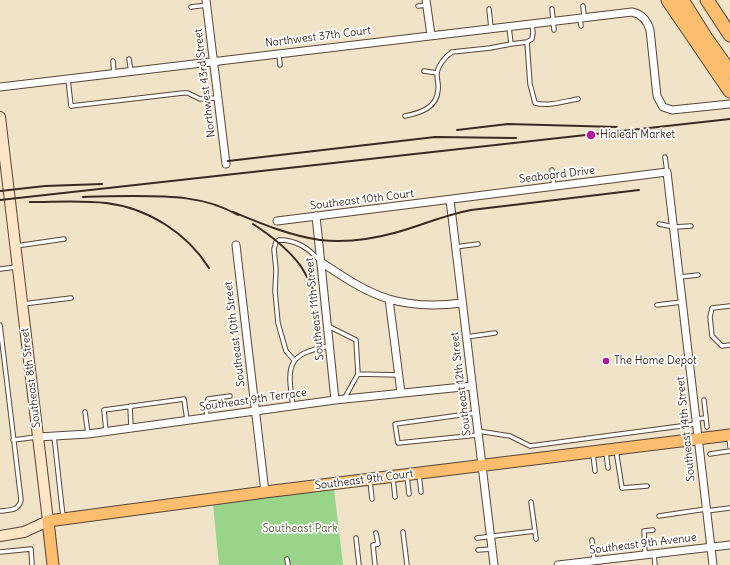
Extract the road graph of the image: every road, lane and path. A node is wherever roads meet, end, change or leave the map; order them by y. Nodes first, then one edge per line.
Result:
1 (668, 0) edge
2 (682, 0) edge
3 (707, 0) edge
4 (207, 2) edge
5 (426, 2) edge
6 (418, 6) dead end
7 (583, 6) dead end
8 (192, 7) dead end
9 (489, 9) dead end
10 (552, 9) dead end
11 (582, 17) junction
12 (553, 20) junction
13 (532, 23) junction
14 (509, 26) junction
15 (582, 26) dead end
16 (491, 28) junction
17 (554, 30) dead end
18 (431, 35) junction
19 (730, 35) edge
20 (700, 38) junction
21 (527, 42) junction
22 (511, 44) junction
23 (279, 53) junction
24 (129, 59) dead end
25 (113, 61) dead end
26 (213, 61) junction
27 (280, 65) dead end
28 (424, 71) dead end
29 (131, 72) junction
30 (730, 72) edge
31 (437, 73) junction
32 (114, 74) junction
33 (68, 79) junction
34 (0, 87) edge
35 (730, 91) edge
36 (218, 98) junction
37 (578, 99) dead end
38 (730, 104) edge
39 (405, 116) dead end
40 (0, 117) edge
41 (1, 140) edge
42 (665, 157) dead end
43 (226, 164) dead end
44 (552, 170) dead end
45 (667, 172) junction
46 (554, 187) junction
47 (450, 200) junction
48 (316, 216) junction
49 (277, 221) dead end
50 (659, 224) dead end
51 (692, 226) dead end
52 (674, 227) junction
53 (64, 239) dead end
54 (478, 244) dead end
55 (236, 245) dead end
56 (15, 246) junction
57 (455, 247) junction
58 (322, 262) junction
59 (18, 267) junction
60 (0, 269) edge
61 (698, 276) dead end
62 (680, 277) junction
63 (71, 298) dead end
64 (389, 299) junction
65 (683, 302) junction
66 (462, 303) junction
67 (22, 304) junction
68 (657, 305) dead end
69 (730, 306) edge
70 (0, 325) edge
71 (328, 326) junction
72 (495, 333) dead end
73 (466, 337) junction
74 (730, 345) edge
75 (330, 346) junction
76 (294, 360) junction
77 (358, 374) junction
78 (398, 375) junction
79 (472, 386) junction
80 (401, 393) junction
81 (230, 396) dead end
82 (344, 399) junction
83 (335, 400) junction
84 (704, 400) dead end
85 (130, 406) junction
86 (293, 406) junction
87 (255, 411) junction
88 (86, 412) dead end
89 (475, 413) junction
90 (207, 418) junction
91 (706, 418) junction
92 (186, 420) junction
93 (696, 421) junction
94 (707, 427) dead end
95 (131, 428) junction
96 (106, 431) junction
97 (478, 433) junction
98 (88, 434) junction
99 (729, 435) edge
100 (54, 436) junction
101 (38, 437) junction
102 (698, 439) junction
103 (13, 440) junction
104 (730, 448) edge
105 (611, 450) junction
106 (593, 452) junction
107 (730, 452) edge
108 (710, 454) dead end
109 (482, 466) junction
110 (608, 468) dead end
111 (595, 471) dead end
112 (419, 474) junction
113 (406, 475) junction
114 (393, 477) junction
115 (370, 480) junction
116 (647, 486) dead end
117 (265, 492) junction
118 (421, 492) dead end
119 (409, 494) dead end
120 (395, 497) dead end
121 (372, 499) dead end
122 (531, 502) dead end
123 (730, 508) edge
124 (706, 510) junction
125 (0, 511) edge
126 (659, 516) dead end
127 (63, 519) junction
128 (48, 521) junction
129 (653, 530) dead end
130 (535, 531) junction
131 (403, 532) dead end
132 (376, 533) dead end
133 (0, 536) edge
134 (490, 536) junction
135 (356, 538) dead end
136 (477, 538) dead end
137 (536, 539) dead end
138 (592, 540) dead end
139 (730, 545) edge
140 (711, 547) junction
141 (492, 549) junction
142 (478, 550) dead end
143 (0, 552) edge
144 (654, 553) junction
145 (644, 554) junction
146 (287, 559) dead end
147 (594, 560) junction
148 (568, 564) edge
149 (32, 565) edge
150 (53, 565) edge
151 (288, 565) edge
152 (359, 565) edge
153 (375, 565) edge
154 (407, 565) edge
155 (494, 565) edge
156 (558, 565) edge
157 (655, 565) edge
158 (714, 565) edge

1 - 20 highway
2 - 20 highway
3 - 19 highway
4 - 8 lane
4 - 26 street, Northwest 43rd Street
5 - 6 lane
5 - 18 street
7 - 11 lane
9 - 16 lane
10 - 12 lane
11 - 12 street, Northwest 37th Court
11 - 15 lane
11 - 38 street, Northwest 37th Court
12 - 13 street, Northwest 37th Court
12 - 17 lane
13 - 14 street, Northwest 37th Court
13 - 21 lane
14 - 16 street, Northwest 37th Court
14 - 22 lane
16 - 18 street, Northwest 37th Court
18 - 23 street, Northwest 37th Court
20 - 30 highway
20 - 35 highway
21 - 22 lane
21 - 37 lane
22 - 31 lane
23 - 26 street, Northwest 37th Court
23 - 27 lane
24 - 29 lane
25 - 32 lane
26 - 29 street, Northwest 37th Court
26 - 36 street, Northwest 43rd Street
28 - 31 lane
29 - 32 street, Northwest 37th Court
31 - 39 lane
32 - 33 street, Northwest 37th Court
33 - 34 street, Northwest 37th Court
33 - 36 lane
36 - 43 street, Northwest 43rd Street
40 - 41 street, Southeast 8th Street
41 - 56 street, Southeast 8th Street
42 - 45 lane
44 - 46 lane
45 - 46 street, Seaboard Drive
45 - 52 street, Southeast 14th Street
46 - 47 street, Seaboard Drive
47 - 48 street, Southeast 10th Court
47 - 57 street, Southeast 12th Street
48 - 49 street, Southeast 10th Court
48 - 58 street, Southeast 11th Street
50 - 52 lane
51 - 52 lane
52 - 62 street, Southeast 14th Street
53 - 56 lane
54 - 57 lane
55 - 87 street, Southeast 10th Street
56 - 59 street, Southeast 8th Street
57 - 66 street, Southeast 12th Street
58 - 64 street
58 - 71 street, Southeast 11th Street
58 - 76 lane
59 - 60 lane
59 - 67 street, Southeast 8th Street
61 - 62 lane
62 - 65 street, Southeast 14th Street
63 - 67 lane
64 - 66 street
64 - 78 street
65 - 68 lane
65 - 93 street, Southeast 14th Street
66 - 73 street, Southeast 12th Street
67 - 101 street, Southeast 8th Street
69 - 74 lane
70 - 103 lane
71 - 75 street, Southeast 11th Street
71 - 77 lane
72 - 73 lane
73 - 79 street, Southeast 12th Street
75 - 76 lane
75 - 83 street, Southeast 11th Street
76 - 86 lane
77 - 78 lane
77 - 82 lane
78 - 80 street
79 - 80 street, Southeast 9th Terrace
79 - 89 street, Southeast 12th Street
80 - 82 street, Southeast 9th Terrace
81 - 90 lane
82 - 83 street, Southeast 9th Terrace
83 - 86 street, Southeast 9th Terrace
84 - 91 lane
85 - 92 lane
85 - 95 lane
85 - 96 lane
86 - 87 street, Southeast 9th Terrace
87 - 90 street, Southeast 9th Terrace
87 - 117 street, Southeast 10th Street
88 - 98 lane
89 - 97 street, Southeast 12th Street
89 - 97 lane
90 - 92 street, Southeast 9th Terrace
91 - 93 lane
91 - 94 lane
92 - 95 street, Southeast 9th Terrace
93 - 97 lane
93 - 102 street, Southeast 14th Street
95 - 96 street, Southeast 9th Terrace
96 - 98 street, Southeast 9th Terrace
97 - 109 street, Southeast 12th Street
98 - 100 street, Southeast 9th Terrace
99 - 102 main road, Southeast 9th Court
99 - 104 lane
100 - 101 street, Southeast 9th Terrace
100 - 127 lane
101 - 103 lane
101 - 128 street, Southeast 8th Street
102 - 105 main road, Southeast 9th Court
102 - 124 street, Southeast 14th Street
103 - 125 lane
105 - 106 main road, Southeast 9th Court
105 - 110 lane
105 - 116 lane
106 - 109 main road, Southeast 9th Court
106 - 111 lane
107 - 108 lane
109 - 112 main road, Southeast 9th Court
109 - 134 street, Southeast 12th Street
112 - 113 main road, Southeast 9th Court
112 - 118 lane
113 - 114 main road, Southeast 9th Court
113 - 119 lane
114 - 115 main road, Southeast 9th Court
114 - 120 lane
115 - 117 main road, Southeast 9th Court
115 - 121 lane
117 - 127 main road, Southeast 9th Court
122 - 130 lane
123 - 124 lane
124 - 126 lane
124 - 140 street, Southeast 14th Street
127 - 128 main road, Southeast 9th Court
128 - 133 street, Southeast 9th Court
128 - 150 main road, Southeast 8th Street
129 - 145 lane
130 - 134 lane
130 - 137 lane
131 - 154 lane
132 - 153 lane
134 - 136 lane
134 - 141 street, Southeast 12th Street
135 - 152 lane
138 - 147 lane
139 - 140 street, Southeast 9th Avenue
140 - 144 street, Southeast 9th Avenue
140 - 158 street, Southeast 14th Street
141 - 142 lane
141 - 155 street, Southeast 12th Street
143 - 149 lane
144 - 145 street, Southeast 9th Avenue
144 - 157 lane
145 - 147 street, Southeast 9th Avenue
146 - 151 lane
147 - 148 street, Southeast 9th Avenue
148 - 156 street, Southeast 9th Avenue

